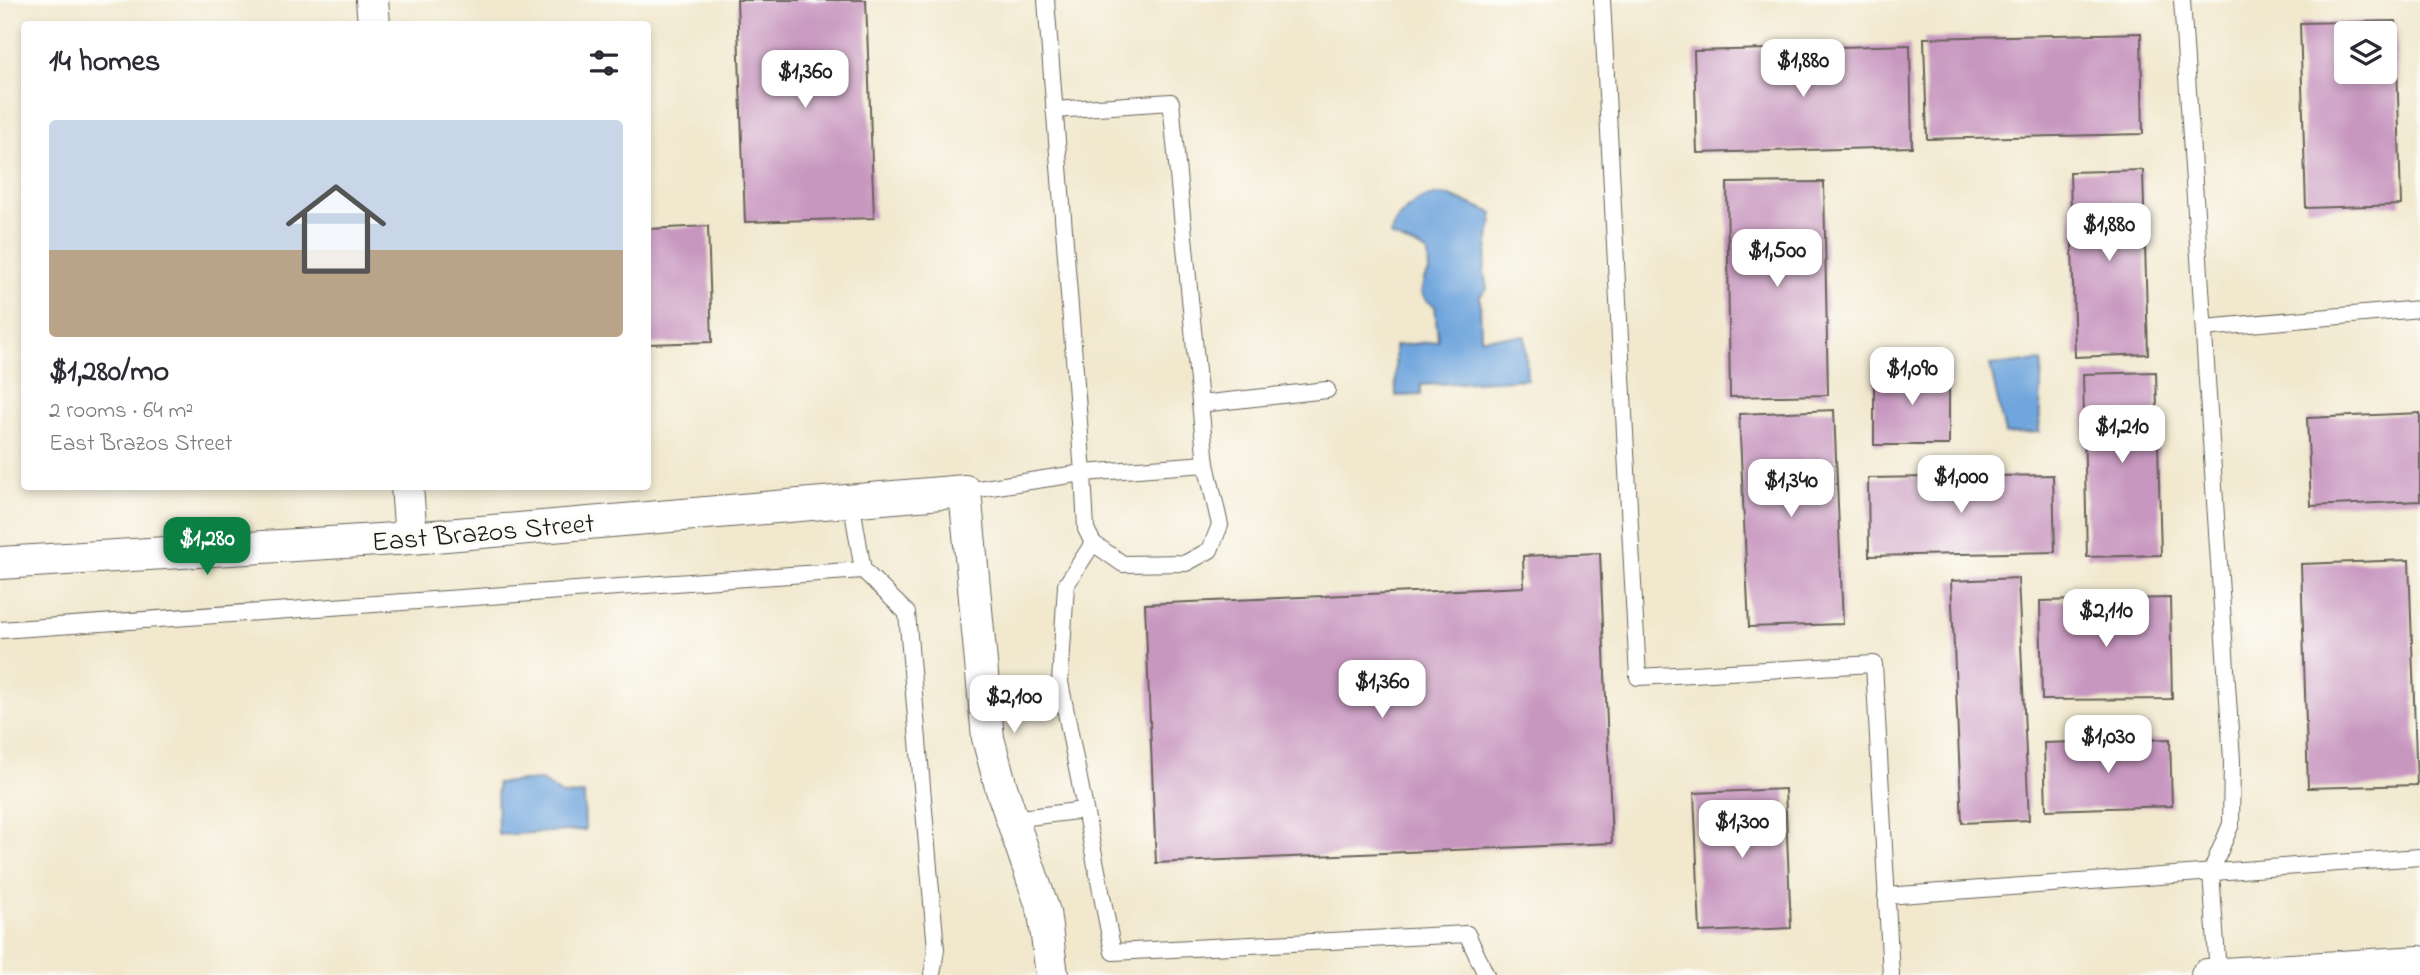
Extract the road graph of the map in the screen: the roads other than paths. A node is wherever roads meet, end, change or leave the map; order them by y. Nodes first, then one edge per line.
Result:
1 (372, 0) edge
2 (1046, 0) edge
3 (1602, 0) edge
4 (2182, 0) edge
5 (374, 21) edge
6 (1054, 110) junction
7 (2420, 309) edge
8 (2204, 328) junction
9 (1327, 390) dead end
10 (1200, 404) junction
11 (1206, 464) junction
12 (1083, 473) junction
13 (407, 490) edge
14 (965, 491) junction
15 (851, 500) junction
16 (411, 538) junction
17 (1093, 543) junction
18 (0, 564) edge
19 (863, 570) junction
20 (0, 630) edge
21 (1084, 810) junction
22 (1013, 819) junction
23 (2420, 857) edge
24 (2211, 872) junction
25 (1886, 896) junction
26 (2420, 962) edge
27 (932, 975) edge
28 (1052, 975) edge
29 (1486, 975) edge
30 (1891, 975) edge
31 (2207, 975) edge
32 (2218, 975) edge

1 - 5 street
2 - 6 lane
3 - 25 lane
4 - 8 lane
6 - 10 lane
6 - 12 lane
7 - 8 lane
8 - 24 lane
9 - 10 lane
10 - 11 lane
11 - 12 lane
11 - 17 lane
12 - 14 lane
12 - 17 lane
13 - 16 street
14 - 15 street, East Brazos Street
14 - 22 street
15 - 16 street, East Brazos Street
15 - 19 lane
16 - 18 street, East Brazos Street
17 - 21 lane
19 - 20 lane
19 - 27 lane
21 - 22 lane
21 - 29 lane
22 - 28 street
23 - 24 lane
24 - 25 lane
24 - 32 lane
25 - 30 lane
26 - 32 street
31 - 32 street

